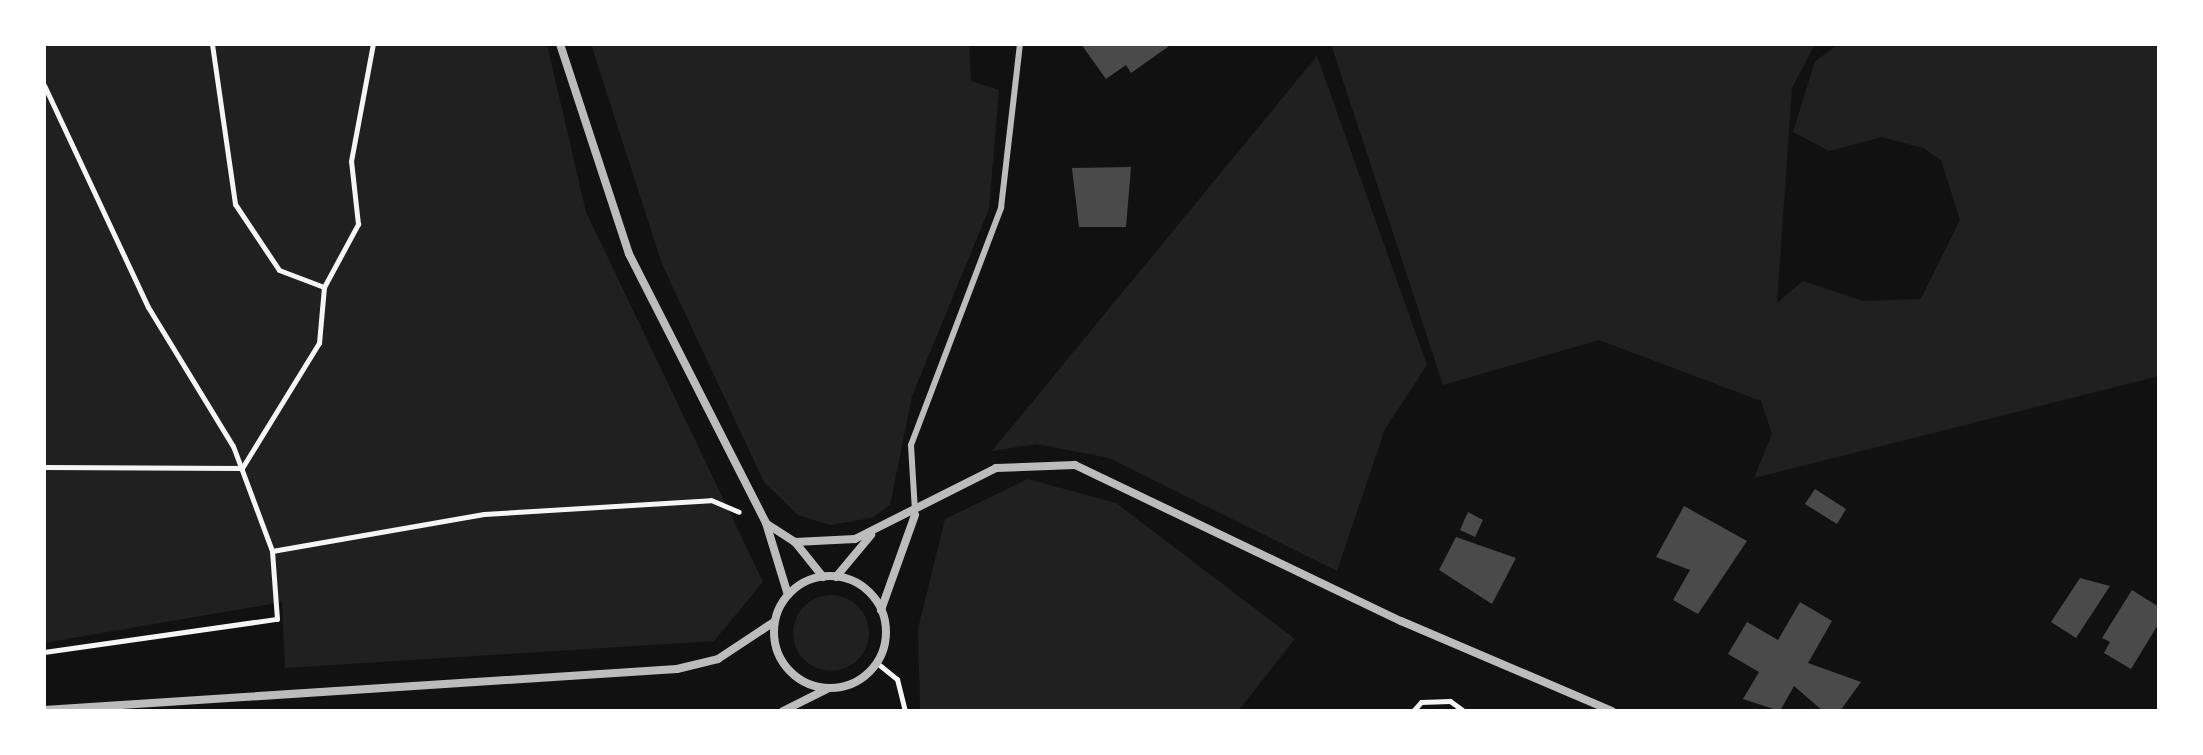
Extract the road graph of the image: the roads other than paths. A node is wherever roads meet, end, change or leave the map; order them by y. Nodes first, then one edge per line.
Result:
1 (560, 44) edge
2 (1020, 44) edge
3 (915, 515) junction
4 (766, 523) junction
5 (874, 531) junction
6 (795, 542) junction
7 (823, 577) junction
8 (836, 577) junction
9 (788, 595) junction
10 (881, 610) junction
11 (774, 622) junction
12 (827, 689) junction
13 (44, 710) edge
14 (783, 711) edge
15 (1612, 711) edge

1 - 4 street
2 - 3 lane
3 - 5 street
3 - 10 street
3 - 15 street
4 - 6 street
4 - 9 street
5 - 6 street
5 - 8 street
6 - 7 street
7 - 8 street
7 - 9 street
8 - 10 street
9 - 11 street
10 - 12 street
11 - 12 street
11 - 13 street
12 - 14 street

